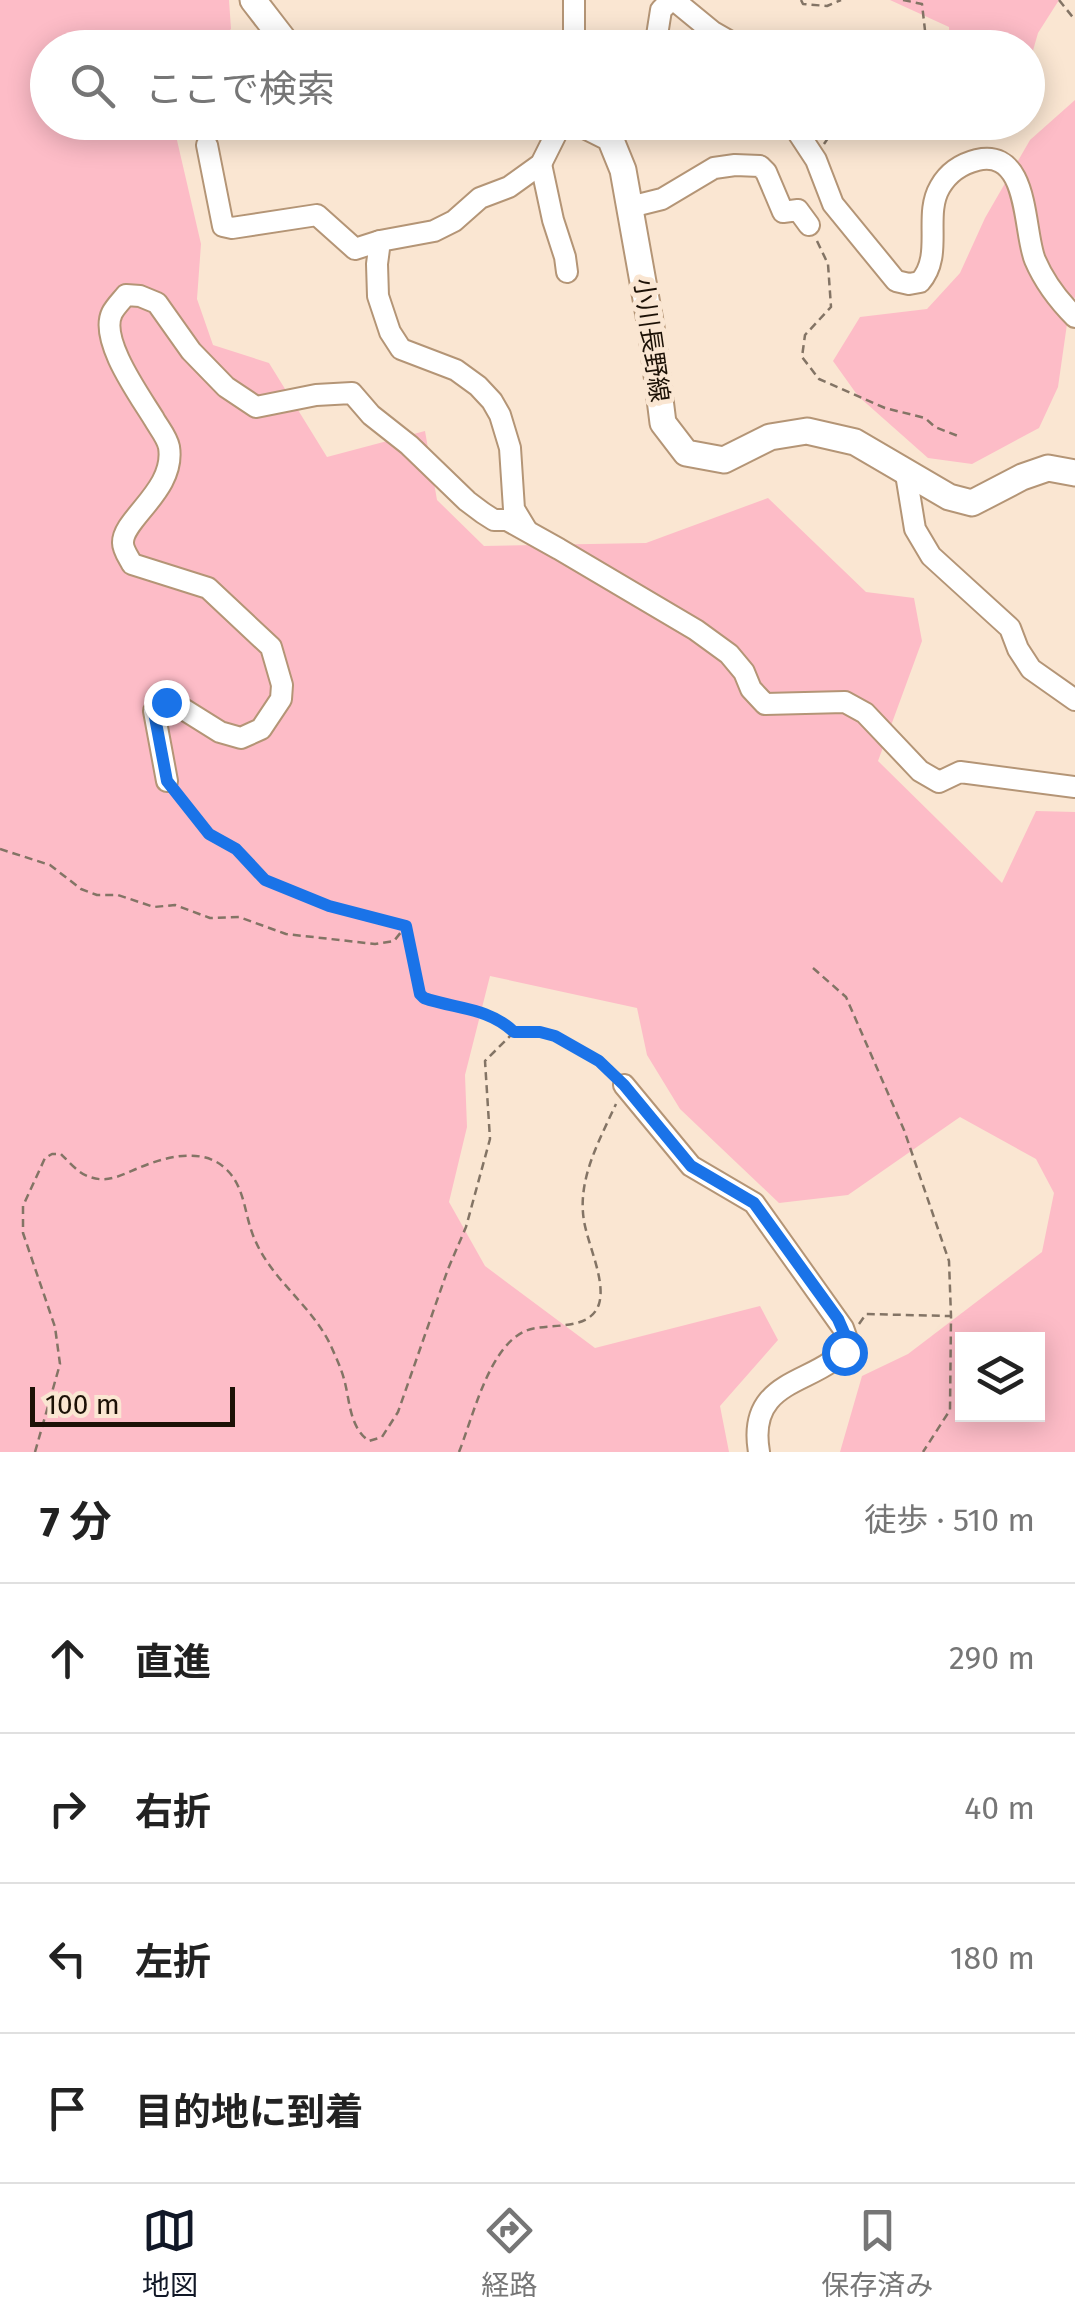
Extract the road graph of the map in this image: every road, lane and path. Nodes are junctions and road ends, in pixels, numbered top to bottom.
1 (254, 0) edge
2 (574, 0) edge
3 (673, 0) edge
4 (800, 0) edge
5 (841, 0) edge
6 (902, 0) edge
7 (1059, 0) edge
8 (923, 2) edge
9 (1075, 20) edge
10 (276, 30) edge
11 (574, 30) edge
12 (658, 30) edge
13 (710, 30) edge
14 (925, 30) edge
15 (553, 140) edge
16 (618, 140) edge
17 (803, 140) edge
18 (207, 145) dead end
19 (542, 164) junction
20 (630, 207) junction
21 (809, 225) joint
22 (380, 241) junction
23 (567, 272) dead end
24 (1073, 313) edge
25 (958, 436) dead end
26 (1075, 473) edge
27 (906, 474) junction
28 (527, 530) junction
29 (1075, 700) edge
30 (167, 781) joint
31 (1075, 787) edge
32 (0, 849) edge
33 (406, 926) junction
34 (813, 968) dead end
35 (514, 1032) junction
36 (624, 1085) junction
37 (951, 1316) junction
38 (848, 1342) junction
39 (35, 1452) edge
40 (459, 1452) edge
41 (760, 1452) edge
42 (923, 1452) edge

1 - 10 main road
2 - 11 street
3 - 12 street
3 - 13 street
4 - 5 path
6 - 8 path
7 - 9 path
8 - 14 path
15 - 19 street
16 - 20 main road, 小川長野線
17 - 24 street
18 - 22 street
19 - 22 street
19 - 23 street
20 - 21 street
20 - 27 main road, 小川長野線
21 - 25 path
22 - 28 street
26 - 27 main road, 小川長野線
27 - 29 street
28 - 30 street
28 - 31 street
30 - 33 path
32 - 33 path
33 - 35 path
34 - 37 path
35 - 36 path
35 - 39 path
36 - 38 street
36 - 40 path
37 - 38 path
37 - 42 path
38 - 41 street

